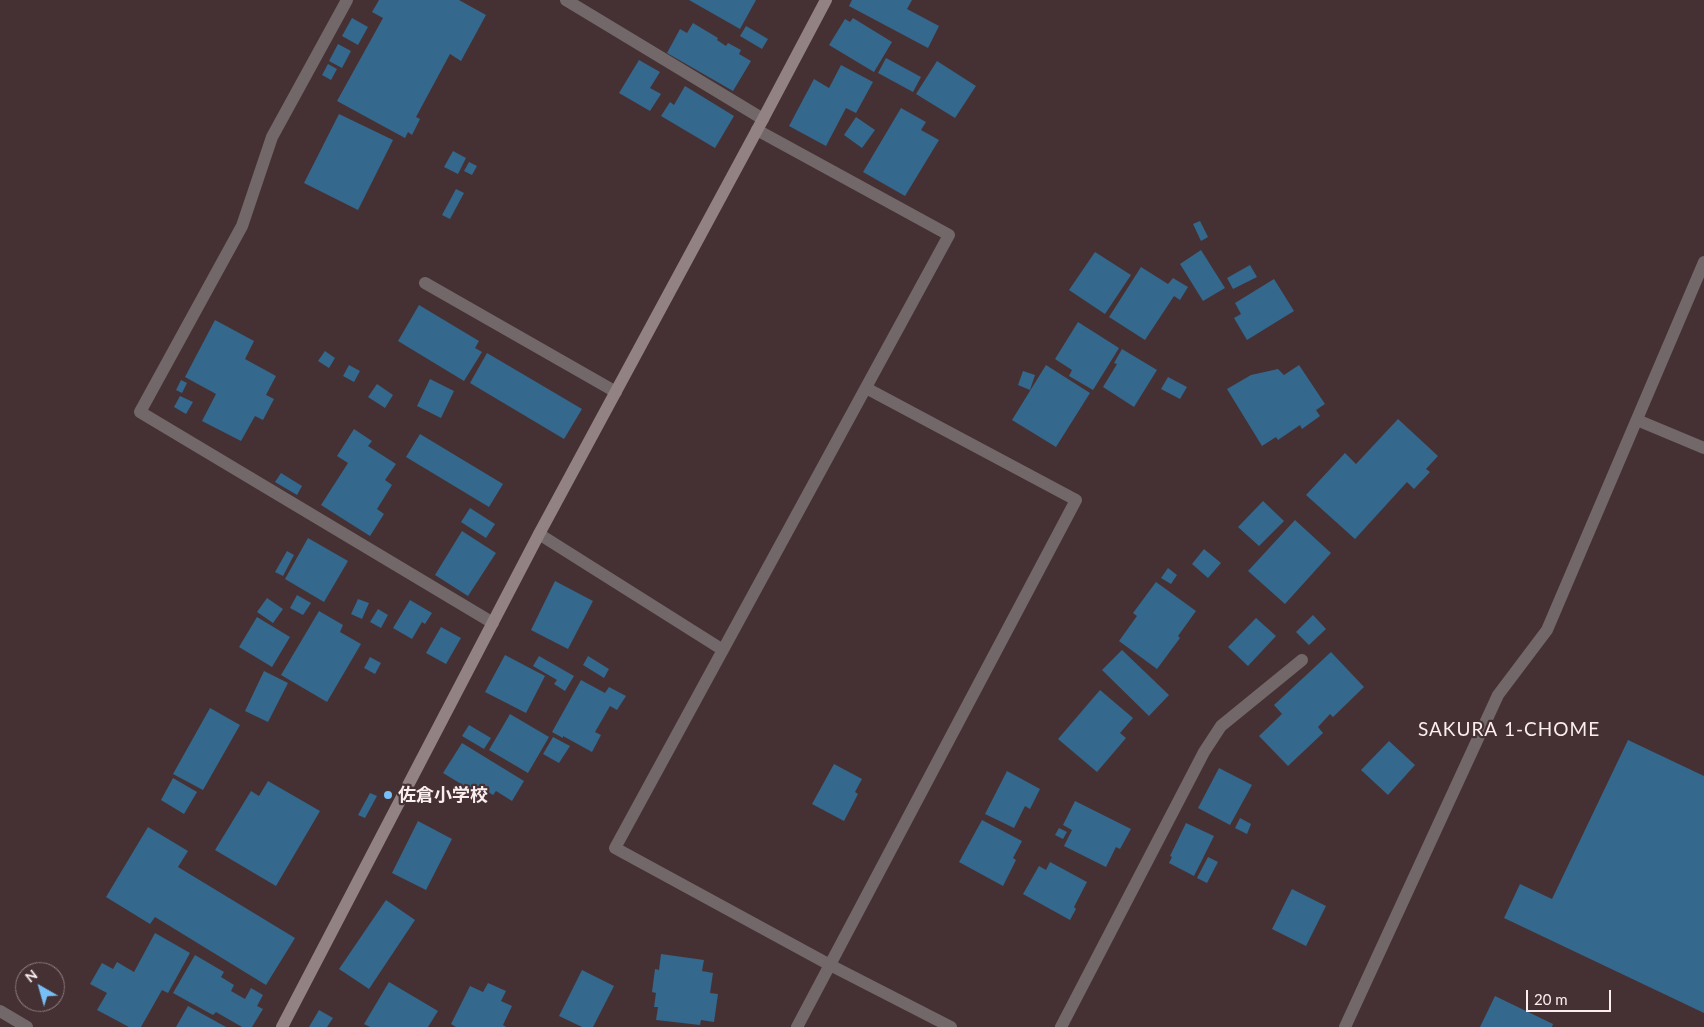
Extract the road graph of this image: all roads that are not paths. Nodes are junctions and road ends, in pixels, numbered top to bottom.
1 (347, 0) edge
2 (566, 0) edge
3 (826, 0) edge
4 (760, 124) junction
5 (1704, 262) edge
6 (425, 283) dead end
7 (866, 388) junction
8 (616, 392) junction
9 (1636, 420) junction
10 (1704, 448) edge
11 (539, 534) junction
12 (493, 623) junction
13 (723, 650) junction
14 (1302, 660) dead end
15 (830, 965) junction
16 (0, 1011) edge
17 (27, 1027) edge
18 (282, 1027) edge
19 (797, 1027) edge
20 (951, 1027) edge
21 (1061, 1027) edge
22 (1345, 1027) edge

1 - 12 street
2 - 4 street
3 - 4 street
4 - 7 street
4 - 8 street
5 - 9 street
6 - 8 street
7 - 13 street
7 - 15 street
8 - 11 street
9 - 10 street
9 - 22 street
11 - 12 street
11 - 13 street
12 - 18 street
13 - 15 street
14 - 21 street
15 - 19 street
15 - 20 street
16 - 17 street

